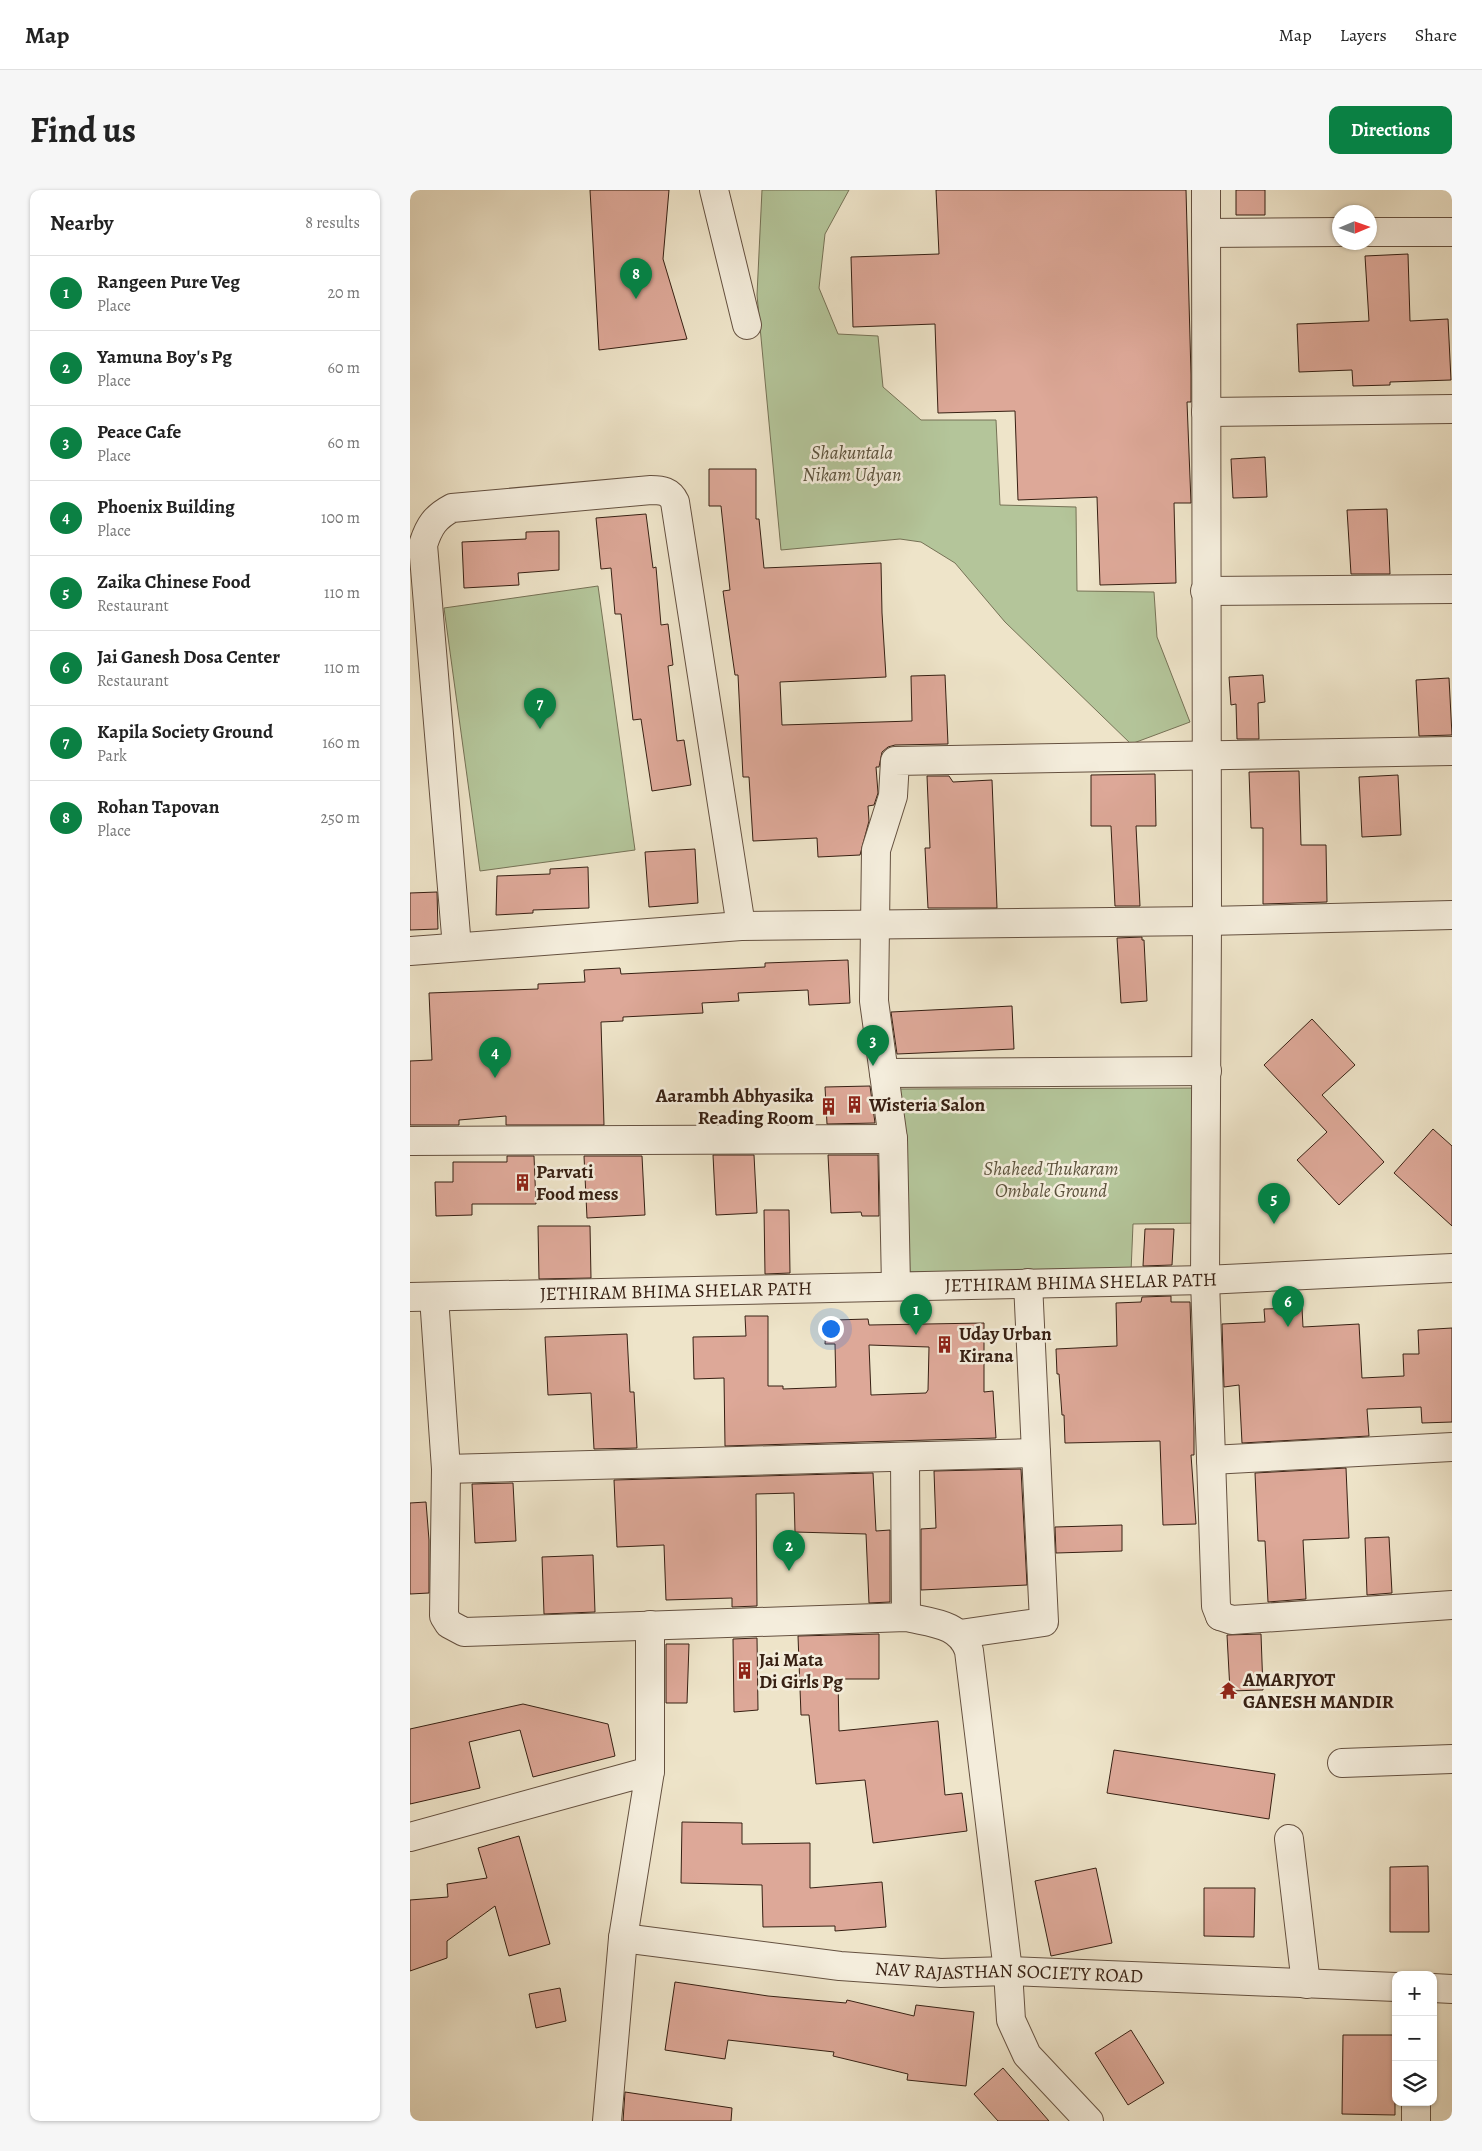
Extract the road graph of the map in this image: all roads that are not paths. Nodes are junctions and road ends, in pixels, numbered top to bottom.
1 (714, 190) edge
2 (1206, 190) edge
3 (1332, 232) edge
4 (1377, 232) edge
5 (1452, 232) edge
6 (1206, 233) junction
7 (747, 325) dead end
8 (1452, 410) edge
9 (1206, 412) junction
10 (1452, 588) edge
11 (1206, 591) junction
12 (1452, 751) edge
13 (1206, 756) junction
14 (1452, 915) edge
15 (1207, 921) junction
16 (875, 924) junction
17 (741, 926) junction
18 (457, 947) junction
19 (410, 951) edge
20 (1207, 1071) junction
21 (884, 1073) junction
22 (893, 1139) junction
23 (410, 1140) edge
24 (1452, 1268) edge
25 (1205, 1280) junction
26 (1028, 1283) junction
27 (896, 1286) junction
28 (422, 1297) edge
29 (1452, 1447) edge
30 (1036, 1453) junction
31 (905, 1457) junction
32 (1211, 1460) junction
33 (446, 1468) junction
34 (1452, 1604) edge
35 (906, 1617) junction
36 (650, 1625) junction
37 (960, 1634) junction
38 (1452, 1759) edge
39 (1342, 1763) dead end
40 (650, 1771) junction
41 (410, 1837) edge
42 (1289, 1839) dead end
43 (623, 1938) junction
44 (1008, 1970) junction
45 (1306, 1984) junction
46 (1392, 1987) edge
47 (1437, 1988) edge
48 (1452, 1989) edge
49 (1416, 2106) edge
50 (607, 2121) edge
51 (1089, 2121) edge
52 (1416, 2121) edge

1 - 7 street
2 - 6 street
3 - 6 street
4 - 5 street
6 - 9 street
8 - 9 street
9 - 11 street
10 - 11 street
11 - 13 street
12 - 13 street
13 - 15 street
13 - 16 street
14 - 15 street
15 - 16 street
15 - 20 street
16 - 17 street
16 - 21 street
17 - 18 street
17 - 18 street
18 - 19 street
20 - 21 street
20 - 25 street
21 - 22 street
22 - 23 street
22 - 27 street
24 - 25 street, JETHIRAM BHIMA SHELAR PATH
25 - 26 street, JETHIRAM BHIMA SHELAR PATH
25 - 32 street
26 - 27 street, JETHIRAM BHIMA SHELAR PATH
26 - 30 street
27 - 28 street, JETHIRAM BHIMA SHELAR PATH
28 - 33 street
29 - 32 street
30 - 31 street
30 - 37 street
31 - 33 street
31 - 35 street
32 - 34 street
33 - 36 street
35 - 36 street
35 - 37 street
36 - 40 street
37 - 44 street
38 - 39 street
40 - 41 street
40 - 43 street
42 - 45 street
43 - 44 street, NAV RAJASTHAN SOCIETY ROAD
43 - 50 street
44 - 45 street, NAV RAJASTHAN SOCIETY ROAD
44 - 51 street
45 - 46 street, NAV RAJASTHAN SOCIETY ROAD
47 - 48 street
49 - 52 street

